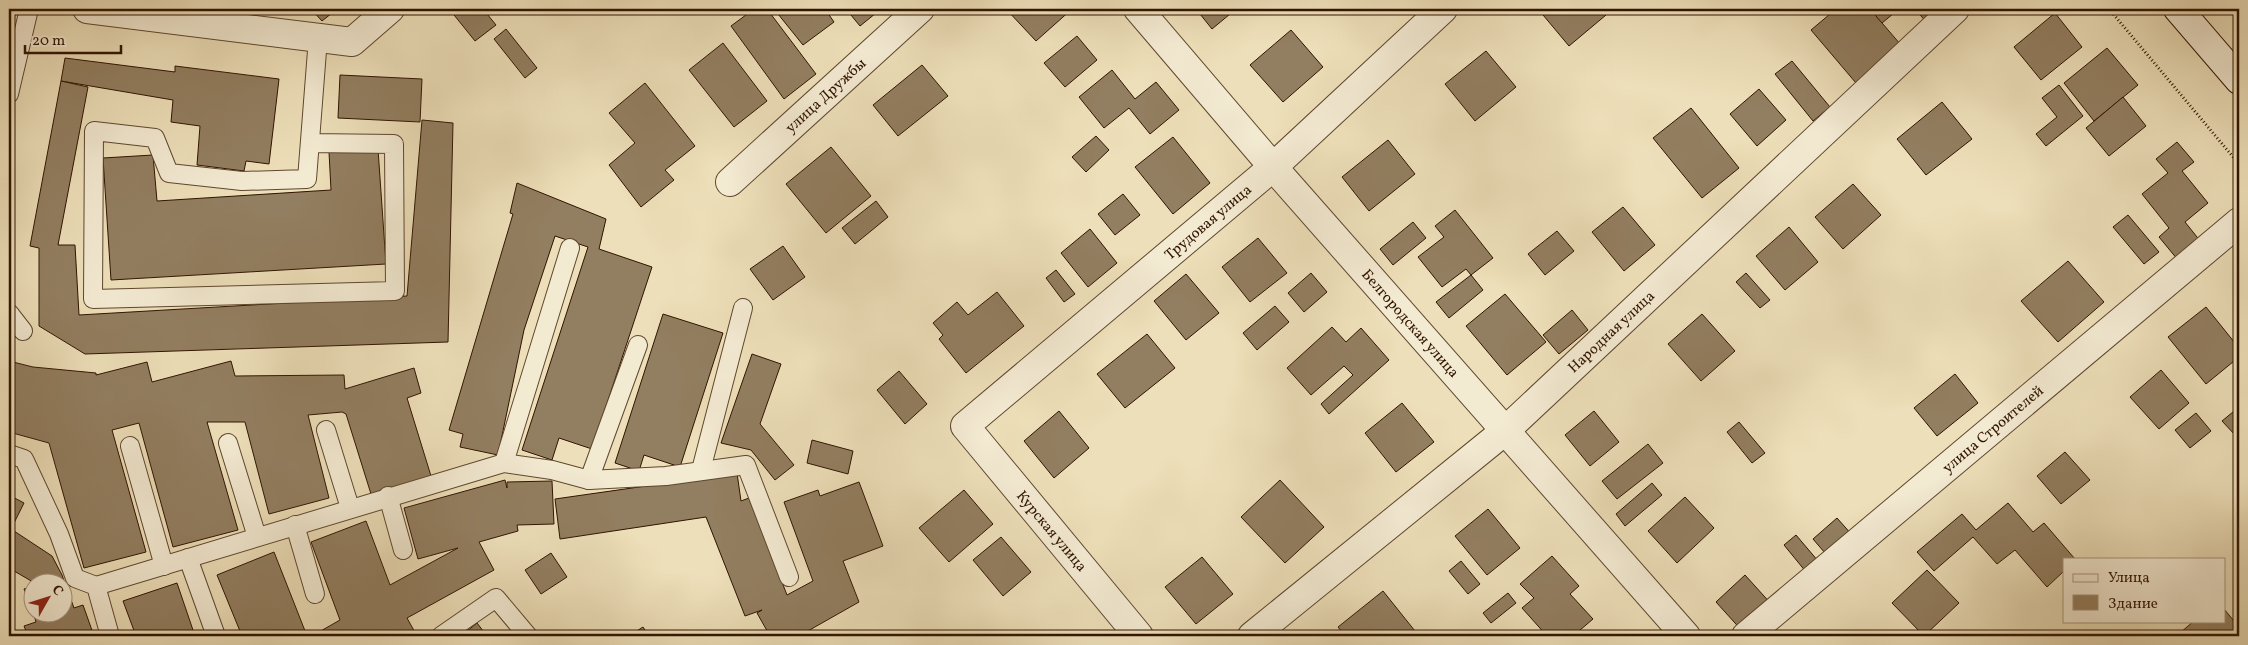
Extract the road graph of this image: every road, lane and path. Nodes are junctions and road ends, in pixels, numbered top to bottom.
1 (29, 9) edge
2 (87, 9) edge
3 (390, 9) edge
4 (920, 9) edge
5 (1138, 9) edge
6 (1443, 9) edge
7 (1955, 9) edge
8 (2109, 9) edge
9 (2178, 9) edge
10 (318, 38) junction
11 (2239, 80) edge
12 (9, 94) edge
13 (311, 142) junction
14 (2239, 164) edge
15 (1273, 167) junction
16 (730, 182) dead end
17 (2239, 222) edge
18 (570, 248) dead end
19 (743, 308) dead end
20 (9, 313) edge
21 (23, 331) dead end
22 (638, 345) dead end
23 (965, 426) joint
24 (326, 430) dead end
25 (1506, 430) junction
26 (228, 443) dead end
27 (130, 446) dead end
28 (9, 454) edge
29 (504, 463) junction
30 (701, 470) junction
31 (589, 480) junction
32 (388, 496) junction
33 (350, 508) junction
34 (295, 525) junction
35 (257, 537) junction
36 (404, 550) dead end
37 (188, 558) junction
38 (164, 566) junction
39 (789, 577) dead end
40 (96, 586) junction
41 (314, 594) dead end
42 (110, 636) edge
43 (216, 636) edge
44 (440, 636) edge
45 (528, 636) edge
46 (1139, 636) edge
47 (1252, 636) edge
48 (1686, 636) edge
49 (1746, 636) edge

1 - 12 lane
2 - 10 street
3 - 10 street
4 - 16 street, улица Дружбы
5 - 15 street, Белгородская улица
6 - 15 street, Трудовая улица
7 - 25 street, Народная улица
8 - 14 path
9 - 11 street
10 - 13 lane
13 - 13 lane
15 - 23 street, Трудовая улица
15 - 25 street, Белгородская улица
17 - 49 street, улица Строителей
18 - 29 lane
19 - 30 lane
20 - 21 lane
22 - 31 lane
23 - 46 street, Курская улица
24 - 33 lane
25 - 47 street, Народная улица
25 - 48 street, Белгородская улица
26 - 35 lane
27 - 38 lane
28 - 40 lane
29 - 31 lane
29 - 32 lane
30 - 31 lane
30 - 39 lane
32 - 33 lane
32 - 36 lane
33 - 34 lane
34 - 35 lane
34 - 41 lane
35 - 37 lane
37 - 38 lane
37 - 43 lane
38 - 40 lane
40 - 42 lane
44 - 45 lane

